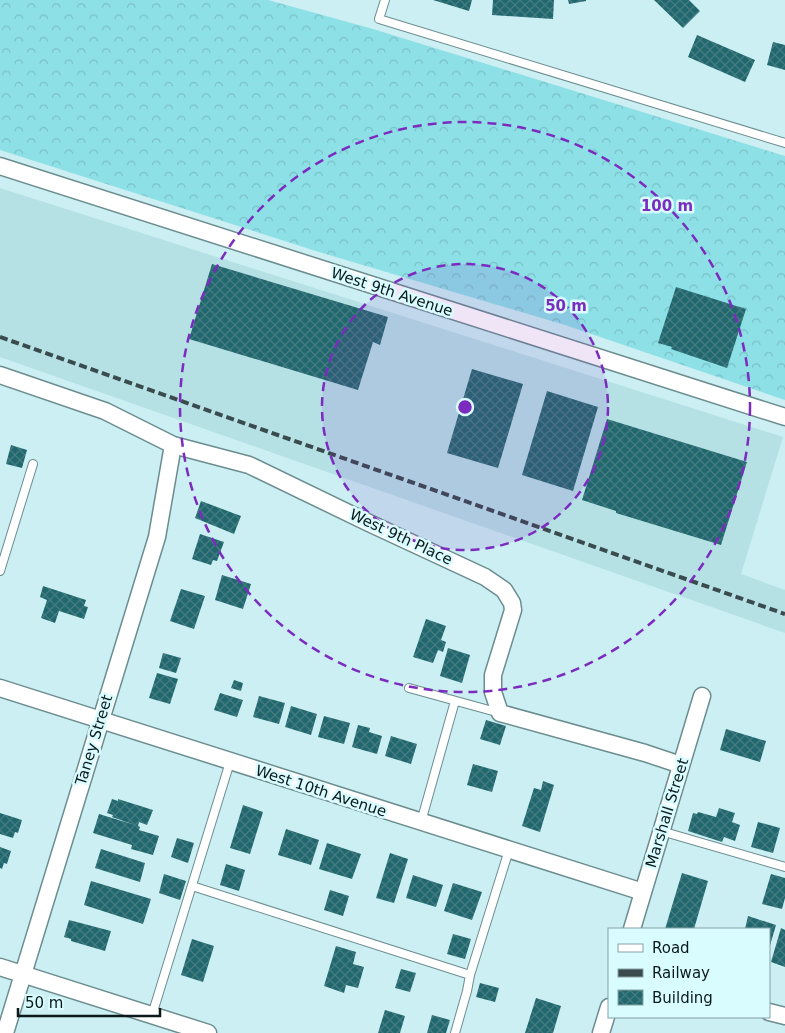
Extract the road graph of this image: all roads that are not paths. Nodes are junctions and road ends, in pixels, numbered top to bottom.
1 (385, 0) edge
2 (785, 143) edge
3 (0, 166) edge
4 (0, 375) edge
5 (785, 417) edge
6 (173, 445) junction
7 (32, 464) dead end
8 (0, 571) edge
9 (0, 688) edge
10 (409, 688) dead end
11 (702, 696) dead end
12 (455, 701) junction
13 (500, 713) junction
14 (100, 719) junction
15 (230, 762) junction
16 (681, 765) junction
17 (421, 822) junction
18 (661, 831) junction
19 (509, 850) junction
20 (784, 865) edge
21 (192, 886) junction
22 (643, 892) junction
23 (632, 928) edge
24 (0, 967) edge
25 (22, 974) junction
26 (470, 975) junction
27 (608, 1010) edge
28 (770, 1012) edge
29 (152, 1015) junction
30 (785, 1016) edge
31 (5, 1033) edge
32 (208, 1033) edge
33 (455, 1033) edge
34 (601, 1033) edge

1 - 2 lane
3 - 5 street, West 9th Avenue
4 - 6 street, West 9th Place
6 - 13 street, West 9th Place
6 - 14 street, Taney Street
7 - 8 lane
9 - 14 street, West 10th Avenue
10 - 12 lane
11 - 16 street, Marshall Street
12 - 13 lane
12 - 17 lane
13 - 16 street
14 - 15 street, West 10th Avenue
14 - 25 street, Taney Street
15 - 17 street, West 10th Avenue
15 - 21 lane
16 - 18 street, Marshall Street
17 - 19 street, West 10th Avenue
18 - 20 lane
18 - 22 street, Marshall Street
19 - 22 street, West 10th Avenue
19 - 26 lane
21 - 26 lane
21 - 29 lane
22 - 23 street, Marshall Street
24 - 25 street
25 - 29 street
25 - 31 street, Taney Street
26 - 33 lane
27 - 34 street
28 - 30 street
29 - 32 street

